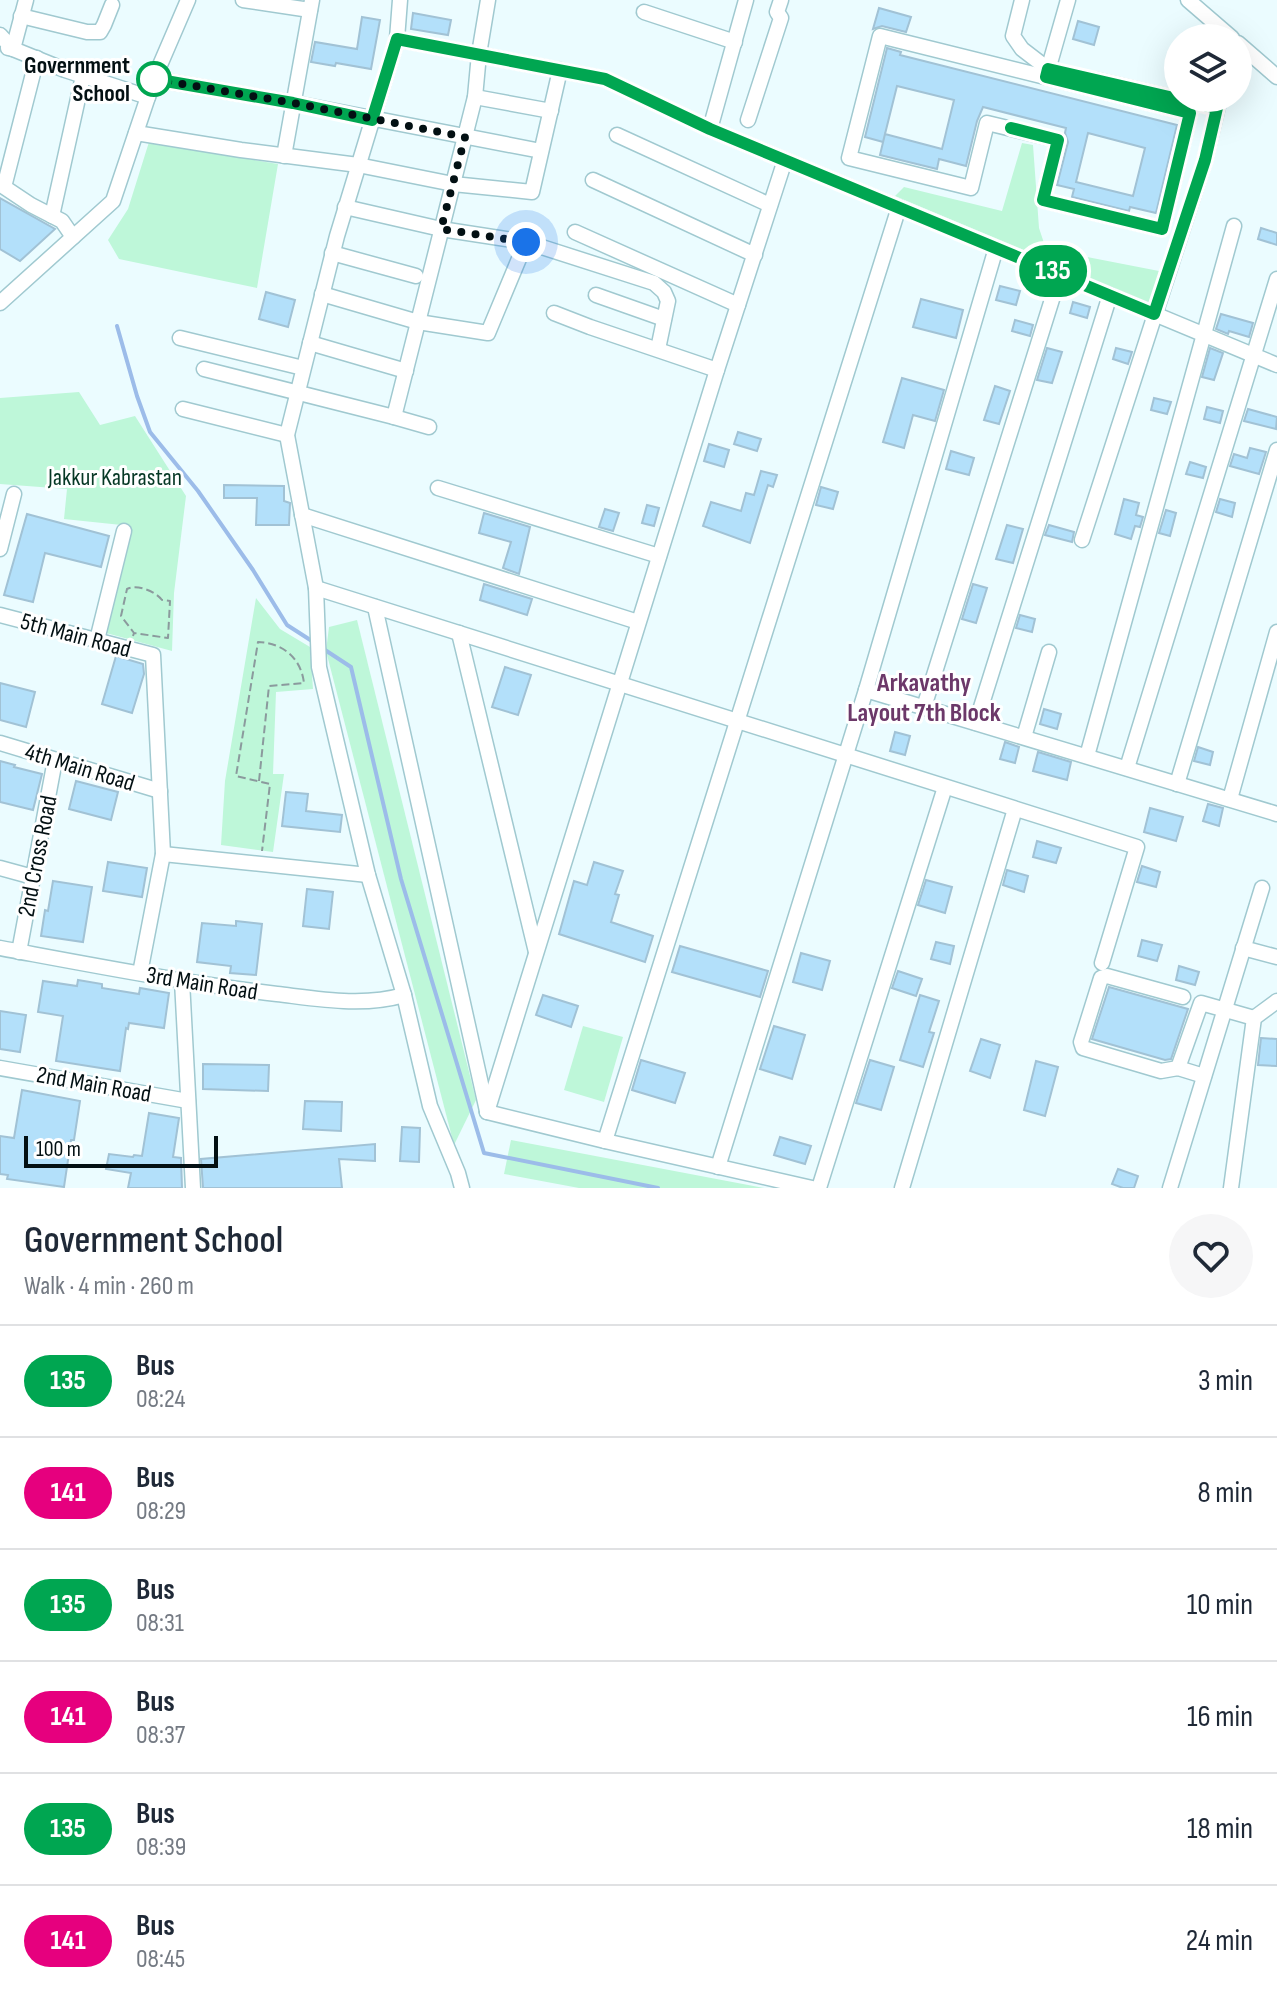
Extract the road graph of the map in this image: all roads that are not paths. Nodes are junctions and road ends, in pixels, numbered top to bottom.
1 (26, 0) edge
2 (188, 0) edge
3 (243, 0) edge
4 (400, 0) edge
5 (488, 0) edge
6 (746, 0) edge
7 (781, 0) edge
8 (1022, 0) edge
9 (1068, 0) edge
10 (1188, 0) edge
11 (112, 5) dead end
12 (311, 5) edge
13 (644, 12) dead end
14 (21, 16) junction
15 (1216, 24) edge
16 (0, 35) edge
17 (397, 39) junction
18 (735, 42) junction
19 (951, 46) dead end
20 (6, 48) edge
21 (479, 54) junction
22 (1252, 55) edge
23 (37, 58) junction
24 (560, 70) junction
25 (1047, 73) junction
26 (83, 76) junction
27 (1277, 77) edge
28 (154, 79) junction
29 (1164, 94) edge
30 (148, 97) junction
31 (475, 97) junction
32 (293, 103) junction
33 (551, 111) junction
34 (1216, 112) edge
35 (372, 120) junction
36 (748, 120) dead end
37 (710, 129) junction
38 (136, 133) junction
39 (617, 135) dead end
40 (465, 137) junction
41 (541, 151) junction
42 (284, 156) junction
43 (785, 160) junction
44 (358, 165) junction
45 (593, 180) dead end
46 (453, 184) junction
47 (770, 205) junction
48 (345, 207) junction
49 (899, 207) junction
50 (52, 216) junction
51 (1234, 226) dead end
52 (441, 229) junction
53 (575, 232) dead end
54 (73, 237) junction
55 (526, 242) junction
56 (996, 248) junction
57 (332, 253) junction
58 (755, 255) junction
59 (1060, 274) junction
60 (416, 276) dead end
61 (1277, 279) edge
62 (322, 294) junction
63 (596, 295) dead end
64 (1110, 295) junction
65 (0, 303) edge
66 (738, 305) junction
67 (554, 313) dead end
68 (1154, 314) junction
69 (664, 319) junction
70 (418, 322) junction
71 (1202, 334) junction
72 (180, 338) dead end
73 (310, 343) junction
74 (658, 349) junction
75 (1254, 355) junction
76 (1277, 365) edge
77 (303, 368) junction
78 (204, 369) dead end
79 (717, 370) junction
80 (406, 371) junction
81 (297, 394) junction
82 (183, 409) dead end
83 (394, 417) junction
84 (429, 427) dead end
85 (287, 435) junction
86 (1277, 450) edge
87 (438, 488) dead end
88 (14, 494) dead end
89 (1270, 497) edge
90 (302, 515) junction
91 (124, 531) dead end
92 (1082, 540) dead end
93 (0, 549) edge
94 (659, 556) junction
95 (316, 588) junction
96 (375, 607) junction
97 (0, 615) edge
98 (638, 622) junction
99 (1277, 632) edge
100 (459, 633) junction
101 (97, 640) junction
102 (1049, 652) dead end
103 (619, 684) junction
104 (866, 690) junction
105 (924, 707) junction
106 (737, 721) junction
107 (976, 723) junction
108 (1024, 737) junction
109 (0, 743) edge
110 (846, 756) junction
111 (1087, 756) junction
112 (55, 760) junction
113 (1127, 768) junction
114 (1177, 784) junction
115 (945, 787) junction
116 (160, 791) junction
117 (1230, 799) junction
118 (1015, 809) junction
119 (1277, 814) edge
120 (163, 854) junction
121 (0, 868) edge
122 (368, 875) junction
123 (33, 877) junction
124 (1262, 888) dead end
125 (0, 948) edge
126 (1243, 948) junction
127 (19, 952) junction
128 (536, 953) junction
129 (1277, 957) edge
130 (1102, 963) dead end
131 (140, 973) junction
132 (182, 981) junction
133 (404, 995) junction
134 (1183, 997) dead end
135 (1277, 1001) edge
136 (1224, 1009) junction
137 (1254, 1018) junction
138 (0, 1068) edge
139 (1178, 1068) junction
140 (1204, 1076) junction
141 (188, 1101) junction
142 (487, 1112) junction
143 (605, 1141) junction
144 (718, 1167) junction
145 (193, 1188) edge
146 (462, 1188) edge
147 (812, 1188) edge
148 (819, 1188) edge
149 (902, 1188) edge
150 (1170, 1188) edge
151 (1231, 1188) edge

1 - 14 street
2 - 28 street
3 - 12 street
4 - 17 street
5 - 21 street
6 - 18 street
7 - 36 street
8 - 25 street
9 - 25 street
10 - 15 street
11 - 14 street
12 - 32 street
13 - 18 street
14 - 20 street
16 - 20 street
17 - 21 street
17 - 35 street
18 - 37 street
19 - 25 street
20 - 23 street
21 - 24 street
21 - 31 street
22 - 27 street
23 - 26 street
23 - 50 street
24 - 33 street
24 - 37 street
25 - 25 street
25 - 29 street
26 - 30 street
26 - 50 street
28 - 30 street
28 - 32 street
30 - 38 street
31 - 33 street
31 - 40 street
32 - 35 street
32 - 42 street
33 - 41 street
34 - 68 street
35 - 40 street
35 - 44 street
37 - 43 street
38 - 42 street
38 - 54 street
39 - 47 street
40 - 41 street
40 - 46 street
41 - 46 street
42 - 44 street
43 - 47 street
43 - 49 street
44 - 46 street
44 - 48 street
45 - 58 street
46 - 52 street
47 - 58 street
48 - 52 street
48 - 57 street
49 - 56 street
49 - 106 street
50 - 54 street
51 - 71 street
52 - 55 street
52 - 70 street
53 - 66 street
54 - 65 street
55 - 69 street
55 - 70 street
56 - 59 street
56 - 104 street
57 - 60 street
57 - 62 street
58 - 66 street
59 - 64 street
59 - 105 street
61 - 75 street
62 - 70 street
62 - 73 street
63 - 69 street
64 - 68 street
64 - 107 street
66 - 79 street
67 - 74 street
68 - 71 street
68 - 92 street
69 - 74 street
70 - 80 street
71 - 75 street
71 - 111 street
72 - 77 street
73 - 77 street
73 - 80 street
74 - 79 street
75 - 76 street
75 - 113 street
77 - 81 street
78 - 81 street
79 - 94 street
80 - 83 street
81 - 83 street
81 - 85 street
82 - 85 street
83 - 84 street
85 - 90 street
86 - 89 street
87 - 94 street
88 - 93 street
89 - 114 street
90 - 95 street
90 - 98 street
91 - 101 street
94 - 98 street
95 - 96 street
95 - 122 street
96 - 100 street
96 - 142 street
97 - 101 street, 5th Main Road
98 - 103 street
99 - 117 street
100 - 103 street
100 - 128 street
101 - 116 street, 5th Main Road
102 - 108 street
103 - 106 street
103 - 128 street
104 - 105 street
104 - 110 street
105 - 107 street
106 - 110 street
106 - 143 street
107 - 108 street
108 - 111 street
109 - 112 street, 4th Main Road
110 - 115 street
110 - 144 street
111 - 113 street
112 - 116 street, 4th Main Road
112 - 123 street, 2nd Cross Road
113 - 114 street
114 - 117 street
115 - 118 street
115 - 148 street
116 - 120 street
117 - 119 street
118 - 130 street
118 - 149 street
120 - 122 street
120 - 131 street
121 - 123 street
122 - 133 street
123 - 127 street, 2nd Cross Road
124 - 126 street
125 - 127 street, 3rd Main Road
126 - 129 street
126 - 136 street
127 - 131 street, 3rd Main Road
128 - 142 street
131 - 132 street, 3rd Main Road
132 - 133 street, 3rd Main Road
132 - 141 street
133 - 146 street
134 - 139 street
135 - 137 street
136 - 137 street
136 - 139 street
136 - 140 street
137 - 151 street
138 - 141 street, 2nd Main Road
139 - 140 street
140 - 150 street
141 - 145 street
142 - 143 street
143 - 144 street
144 - 147 street

